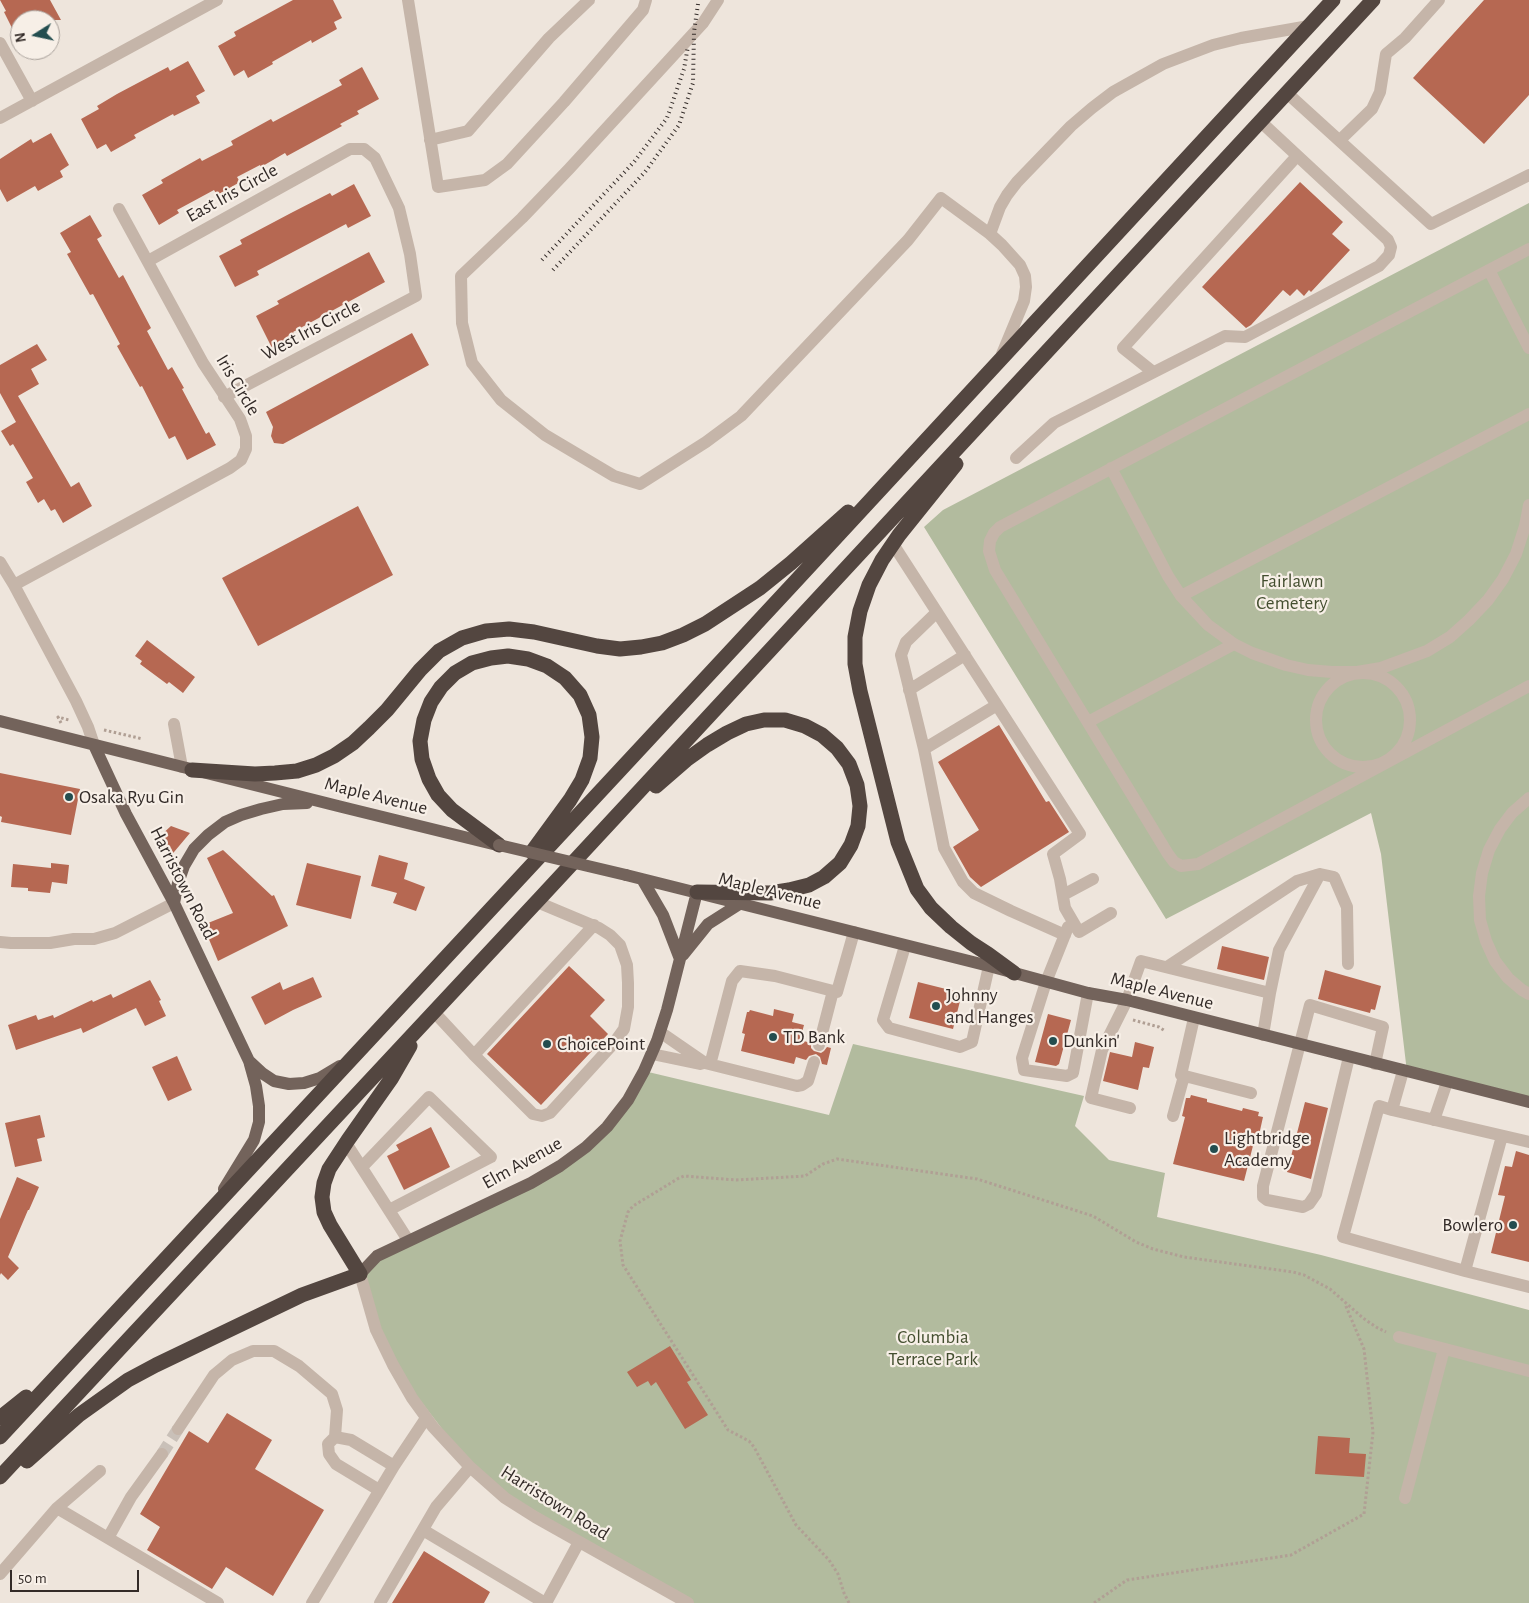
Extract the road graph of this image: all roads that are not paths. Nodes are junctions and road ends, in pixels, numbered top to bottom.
1 (217, 0) edge
2 (408, 0) edge
3 (589, 0) edge
4 (646, 0) edge
5 (718, 0) edge
6 (1333, 0) edge
7 (1373, 0) edge
8 (1439, 0) edge
9 (1309, 26) junction
10 (0, 43) edge
11 (1287, 93) junction
12 (32, 101) junction
13 (0, 118) edge
14 (1260, 121) junction
15 (430, 140) junction
16 (1340, 140) junction
17 (1297, 156) junction
18 (1529, 175) edge
19 (119, 209) dead end
20 (990, 234) junction
21 (1529, 249) edge
22 (148, 261) junction
23 (1489, 270) junction
24 (416, 296) joint
25 (1055, 342) junction
26 (1529, 348) edge
27 (999, 361) junction
28 (1153, 372) junction
29 (224, 397) junction
30 (1529, 417) edge
31 (934, 430) junction
32 (1016, 458) dead end
33 (1111, 468) junction
34 (1529, 506) edge
35 (893, 544) junction
36 (0, 562) edge
37 (14, 585) junction
38 (1181, 596) junction
39 (938, 612) junction
40 (1234, 644) junction
41 (965, 655) junction
42 (1357, 672) junction
43 (1529, 686) edge
44 (909, 690) junction
45 (997, 704) junction
46 (0, 721) edge
47 (1088, 722) junction
48 (174, 724) dead end
49 (94, 745) junction
50 (924, 749) junction
51 (1388, 762) junction
52 (187, 768) junction
53 (1529, 798) edge
54 (320, 802) junction
55 (499, 845) junction
56 (1320, 874) junction
57 (642, 879) junction
58 (1093, 879) dead end
59 (697, 892) junction
60 (1063, 895) junction
61 (540, 898) junction
62 (174, 903) junction
63 (741, 903) junction
64 (1111, 913) dead end
65 (485, 914) junction
66 (1071, 918) junction
67 (594, 925) junction
68 (854, 932) junction
69 (1065, 935) junction
70 (0, 942) edge
71 (905, 946) junction
72 (680, 959) junction
73 (1348, 964) dead end
74 (989, 966) junction
75 (1167, 967) junction
76 (1014, 973) junction
77 (1046, 982) junction
78 (833, 990) junction
79 (1088, 993) junction
80 (1270, 993) junction
81 (1529, 994) edge
82 (1127, 1000) junction
83 (434, 1012) junction
84 (1194, 1018) junction
85 (421, 1026) junction
86 (660, 1032) junction
87 (1263, 1036) junction
88 (819, 1045) dead end
89 (1300, 1045) junction
90 (652, 1054) junction
91 (474, 1055) junction
92 (352, 1057) junction
93 (1349, 1057) junction
94 (249, 1061) junction
95 (814, 1062) dead end
96 (706, 1063) junction
97 (1375, 1064) junction
98 (1403, 1071) junction
99 (1184, 1076) junction
100 (1447, 1082) junction
101 (1251, 1093) dead end
102 (1529, 1102) edge
103 (1130, 1108) dead end
104 (1392, 1110) junction
105 (1173, 1116) dead end
106 (1434, 1120) junction
107 (1502, 1136) junction
108 (1529, 1142) edge
109 (346, 1143) junction
110 (362, 1167) junction
111 (214, 1206) junction
112 (389, 1210) junction
113 (408, 1240) junction
114 (1465, 1270) junction
115 (360, 1274) junction
116 (1529, 1287) edge
117 (1400, 1337) road end
118 (1444, 1349) junction
119 (77, 1354) junction
120 (1529, 1372) edge
121 (0, 1418) edge
122 (426, 1418) junction
123 (178, 1429) tunnel mouth
124 (0, 1436) edge
125 (334, 1437) junction
126 (162, 1454) tunnel mouth
127 (394, 1466) junction
128 (470, 1467) junction
129 (100, 1471) dead end
130 (0, 1477) edge
131 (0, 1485) edge
132 (379, 1490) junction
133 (1405, 1498) dead end
134 (57, 1508) junction
135 (423, 1530) junction
136 (108, 1538) junction
137 (579, 1542) junction
138 (0, 1574) edge
139 (218, 1603) edge
140 (312, 1603) edge
141 (380, 1603) edge
142 (545, 1603) edge
143 (688, 1603) edge

1 - 12 street
2 - 15 street
3 - 15 street
4 - 15 street
5 - 20 street
6 - 9 highway
7 - 11 highway
8 - 16 street
9 - 20 street
9 - 27 highway
10 - 12 street
11 - 14 highway
11 - 16 street
12 - 13 street
14 - 17 street
14 - 25 highway
16 - 18 street
17 - 28 street
17 - 28 street
19 - 22 street, Iris Circle
20 - 27 street
21 - 23 street
22 - 24 street, East Iris Circle
22 - 29 street, Iris Circle
23 - 26 street
23 - 33 street
24 - 29 street, West Iris Circle
25 - 35 highway
25 - 61 highway
27 - 31 highway
28 - 32 street
29 - 37 street, Iris Circle
30 - 38 street
31 - 52 highway
31 - 65 highway
33 - 38 street
33 - 47 street
34 - 42 street
35 - 39 street
35 - 76 highway
36 - 37 street, Harristown Road
37 - 49 street, Harristown Road
38 - 40 street
39 - 41 street
39 - 44 street
40 - 42 street
40 - 47 street
41 - 44 street
41 - 45 street
42 - 51 street
42 - 51 street
43 - 51 street
44 - 50 street
45 - 50 street
45 - 60 street
46 - 49 main road, Maple Avenue
47 - 51 street
48 - 52 street
49 - 52 main road, Maple Avenue
49 - 62 main road, Harristown Road
50 - 69 street
52 - 54 main road, Maple Avenue
53 - 81 street
54 - 55 main road, Maple Avenue
54 - 62 main road
55 - 57 main road, Maple Avenue, bridge
55 - 65 highway
56 - 73 street
56 - 75 street
56 - 80 street
57 - 59 main road, Maple Avenue
57 - 72 main road
58 - 60 street
59 - 61 highway
59 - 63 main road, Maple Avenue
59 - 72 main road, Elm Avenue
60 - 66 street
61 - 67 street
61 - 83 highway
62 - 70 street
62 - 94 main road, Harristown Road
63 - 68 main road, Maple Avenue
63 - 72 main road
64 - 66 street
65 - 92 highway
66 - 69 street
67 - 91 street
67 - 91 street
68 - 71 main road, Maple Avenue
68 - 78 street
69 - 77 street
71 - 74 main road, Maple Avenue
71 - 74 street
72 - 86 main road, Elm Avenue
74 - 76 main road, Maple Avenue
75 - 80 street
75 - 82 street
76 - 77 main road, Maple Avenue
77 - 79 main road, Maple Avenue
77 - 79 street
78 - 88 street
78 - 96 street
79 - 82 main road, Maple Avenue
80 - 87 street
82 - 84 main road, Maple Avenue
82 - 103 street
83 - 85 highway
83 - 91 street
84 - 87 main road, Maple Avenue
84 - 99 street
85 - 109 highway
85 - 130 highway
86 - 90 main road, Elm Avenue
86 - 96 street
87 - 89 main road, Maple Avenue
89 - 93 main road, Maple Avenue
89 - 93 street
89 - 97 street
90 - 96 street
90 - 113 main road, Elm Avenue
92 - 94 main road
92 - 111 highway
93 - 97 main road, Maple Avenue
94 - 111 main road, Harristown Road
95 - 96 street
97 - 98 main road, Maple Avenue
98 - 100 main road, Maple Avenue
98 - 104 street
99 - 101 street
99 - 105 street
100 - 102 main road, Maple Avenue
100 - 106 street
104 - 106 street
104 - 114 street
106 - 107 street
107 - 108 street
107 - 114 street
109 - 110 street
109 - 115 highway
110 - 112 street
110 - 112 street
111 - 119 highway
112 - 113 street
113 - 115 main road, Elm Avenue
114 - 116 street
115 - 122 street, Harristown Road
115 - 131 highway
117 - 118 street
118 - 120 street
118 - 133 street
119 - 121 highway
119 - 124 highway
122 - 127 street
122 - 128 street, Harristown Road
123 - 125 street
125 - 127 street
125 - 132 street
126 - 136 street
127 - 132 street
128 - 135 street
128 - 137 street, Harristown Road
129 - 134 street
132 - 140 street
134 - 136 street
134 - 138 street
135 - 141 street
135 - 142 street
136 - 139 street
137 - 142 street
137 - 143 street, Harristown Road

